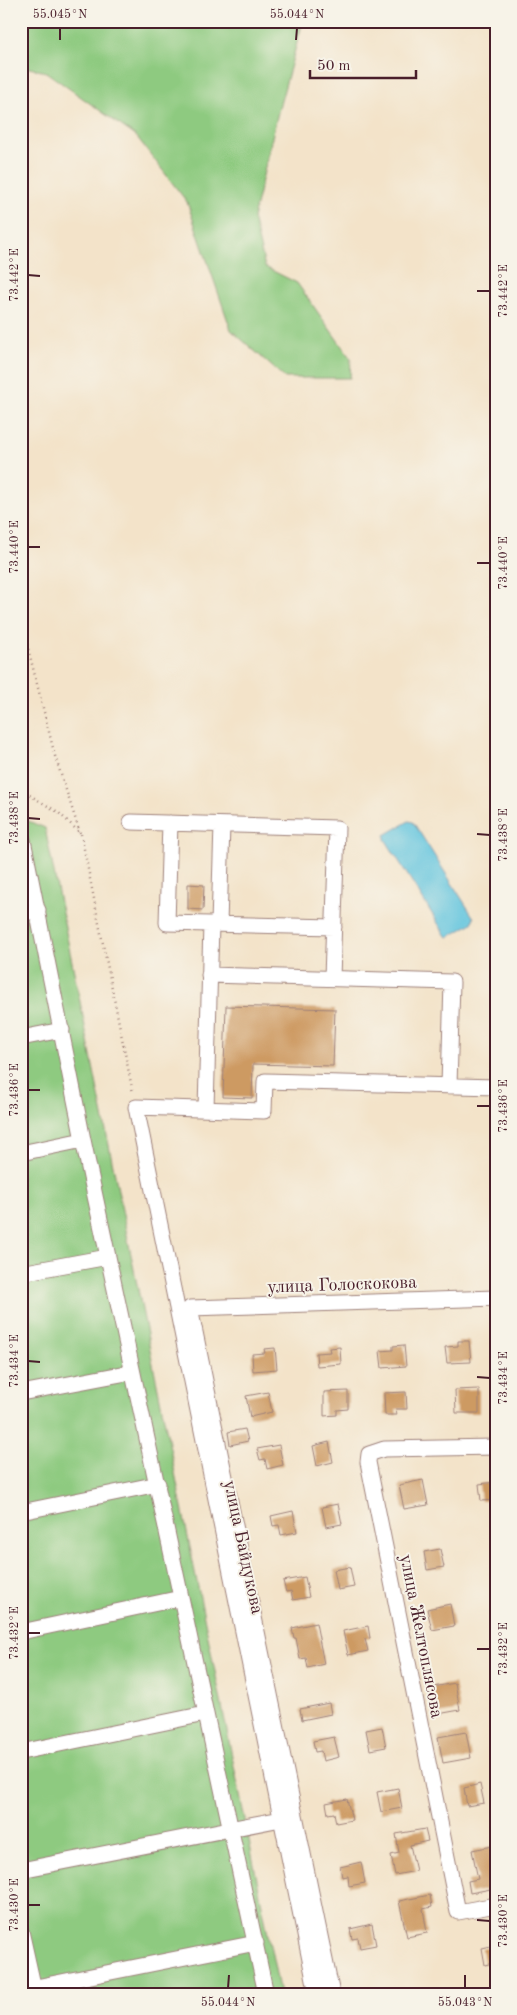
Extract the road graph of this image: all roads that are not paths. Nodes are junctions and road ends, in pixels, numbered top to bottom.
1 (131, 822) dead end
2 (170, 823) junction
3 (222, 825) junction
4 (21, 838) edge
5 (38, 910) junction
6 (21, 914) edge
7 (215, 924) junction
8 (334, 927) junction
9 (209, 975) junction
10 (332, 978) junction
11 (62, 1030) junction
12 (21, 1038) edge
13 (449, 1086) junction
14 (496, 1087) edge
15 (206, 1109) junction
16 (83, 1140) junction
17 (21, 1153) edge
18 (108, 1257) junction
19 (21, 1273) edge
20 (496, 1298) edge
21 (190, 1308) joint
22 (132, 1372) junction
23 (21, 1392) edge
24 (496, 1447) edge
25 (158, 1484) junction
26 (21, 1512) edge
27 (181, 1598) junction
28 (21, 1632) edge
29 (205, 1714) junction
30 (21, 1752) edge
31 (281, 1819) junction
32 (229, 1828) junction
33 (21, 1870) edge
34 (496, 1905) edge
35 (21, 1931) edge
36 (256, 1943) junction
37 (30, 1990) edge
38 (266, 1994) edge
39 (318, 1994) edge
40 (332, 1994) edge

1 - 2 street
2 - 3 street
2 - 7 street
3 - 7 street
3 - 8 street
4 - 5 street
5 - 6 street
5 - 11 street
7 - 8 street
7 - 9 street
8 - 10 street
9 - 10 street
9 - 15 street
10 - 13 street
11 - 12 street
11 - 16 street
13 - 14 street
13 - 15 street
15 - 31 street, улица Байдукова
16 - 17 street
16 - 18 street
18 - 19 street
18 - 22 street
20 - 21 street, улица Голоскокова
21 - 40 street, улица Байдукова
22 - 23 street
22 - 25 street
24 - 34 street, улица Желтоплясова
25 - 26 street
25 - 27 street
27 - 28 street
27 - 29 street
29 - 30 street
29 - 32 street
31 - 32 street
31 - 39 street, улица Байдукова
32 - 33 street
32 - 36 street
35 - 37 street
36 - 37 street
36 - 38 street

